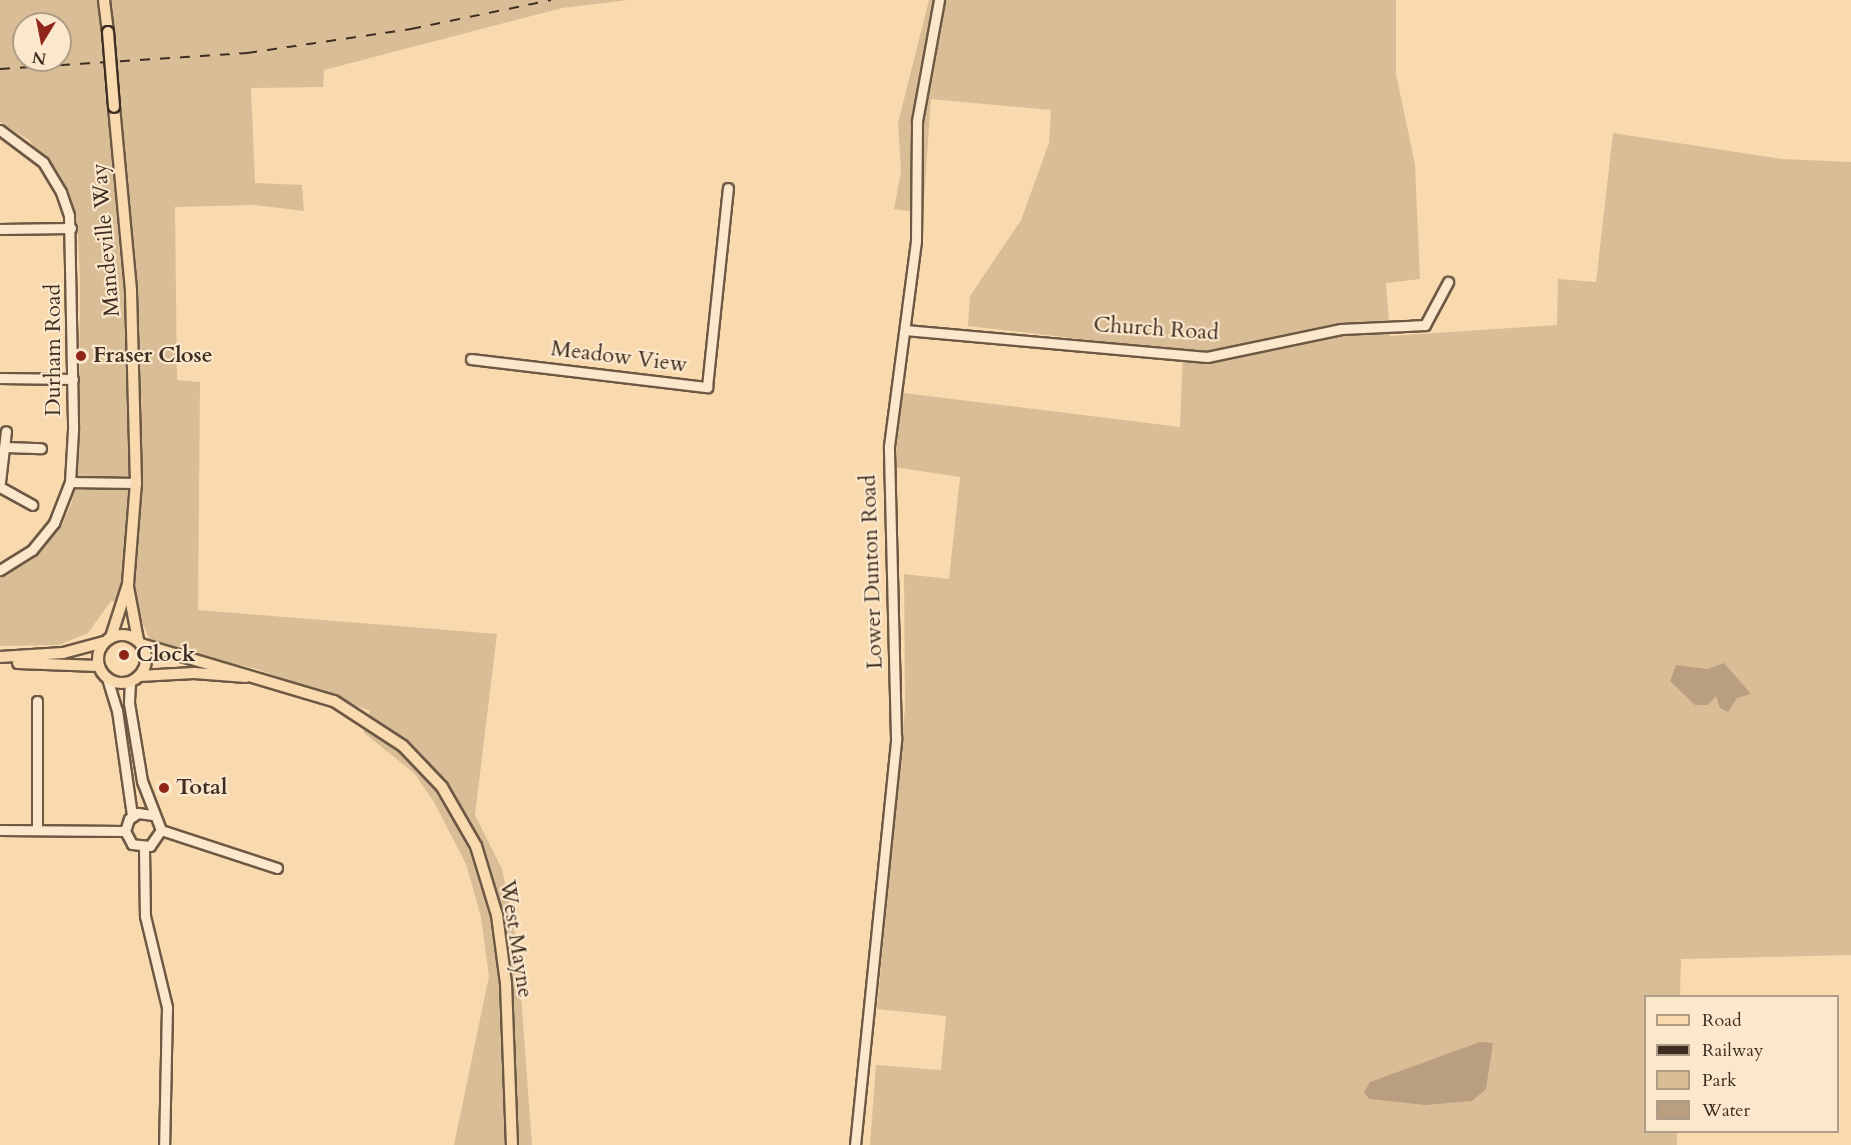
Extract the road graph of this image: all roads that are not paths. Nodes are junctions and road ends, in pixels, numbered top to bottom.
1 (104, 0) edge
2 (939, 0) edge
3 (0, 130) edge
4 (728, 188) dead end
5 (71, 228) junction
6 (0, 229) edge
7 (1448, 282) dead end
8 (905, 330) junction
9 (471, 359) dead end
10 (0, 378) edge
11 (73, 379) junction
12 (6, 431) dead end
13 (6, 447) junction
14 (42, 448) dead end
15 (0, 482) edge
16 (69, 482) junction
17 (136, 483) junction
18 (0, 487) edge
19 (32, 505) dead end
20 (0, 570) edge
21 (128, 584) junction
22 (107, 640) junction
23 (139, 642) junction
24 (0, 658) edge
25 (98, 666) junction
26 (107, 678) junction
27 (261, 678) junction
28 (135, 679) junction
29 (37, 701) dead end
30 (153, 815) junction
31 (132, 816) junction
32 (0, 830) edge
33 (37, 830) junction
34 (161, 830) junction
35 (125, 831) junction
36 (144, 848) junction
37 (277, 868) dead end
38 (164, 1145) edge
39 (512, 1145) edge
40 (855, 1145) edge

1 - 17 main road, Mandeville Way, bridge
2 - 8 street, Lower Dunton Road
3 - 5 street, Durham Road
4 - 9 street, Meadow View
5 - 6 street
5 - 11 street, Durham Road
7 - 8 street, Church Road
8 - 40 street, Lower Dunton Road
10 - 11 street
11 - 16 street, Durham Road
12 - 13 street
13 - 14 street
13 - 15 street
16 - 17 street
16 - 20 street, Durham Road
17 - 21 main road, Mandeville Way
18 - 19 street
21 - 22 main road, Mandeville Way
21 - 23 main road, Mandeville Way
22 - 23 main road
22 - 24 main road
22 - 25 main road
23 - 27 main road, West Mayne
23 - 28 main road
24 - 25 main road
25 - 26 main road
26 - 28 main road
26 - 31 street
27 - 28 main road, West Mayne
27 - 39 main road, West Mayne
28 - 30 street
29 - 33 street
30 - 31 street
30 - 34 street
31 - 35 street
32 - 33 street
33 - 35 street
34 - 36 street
34 - 37 street
35 - 36 street
36 - 38 street

